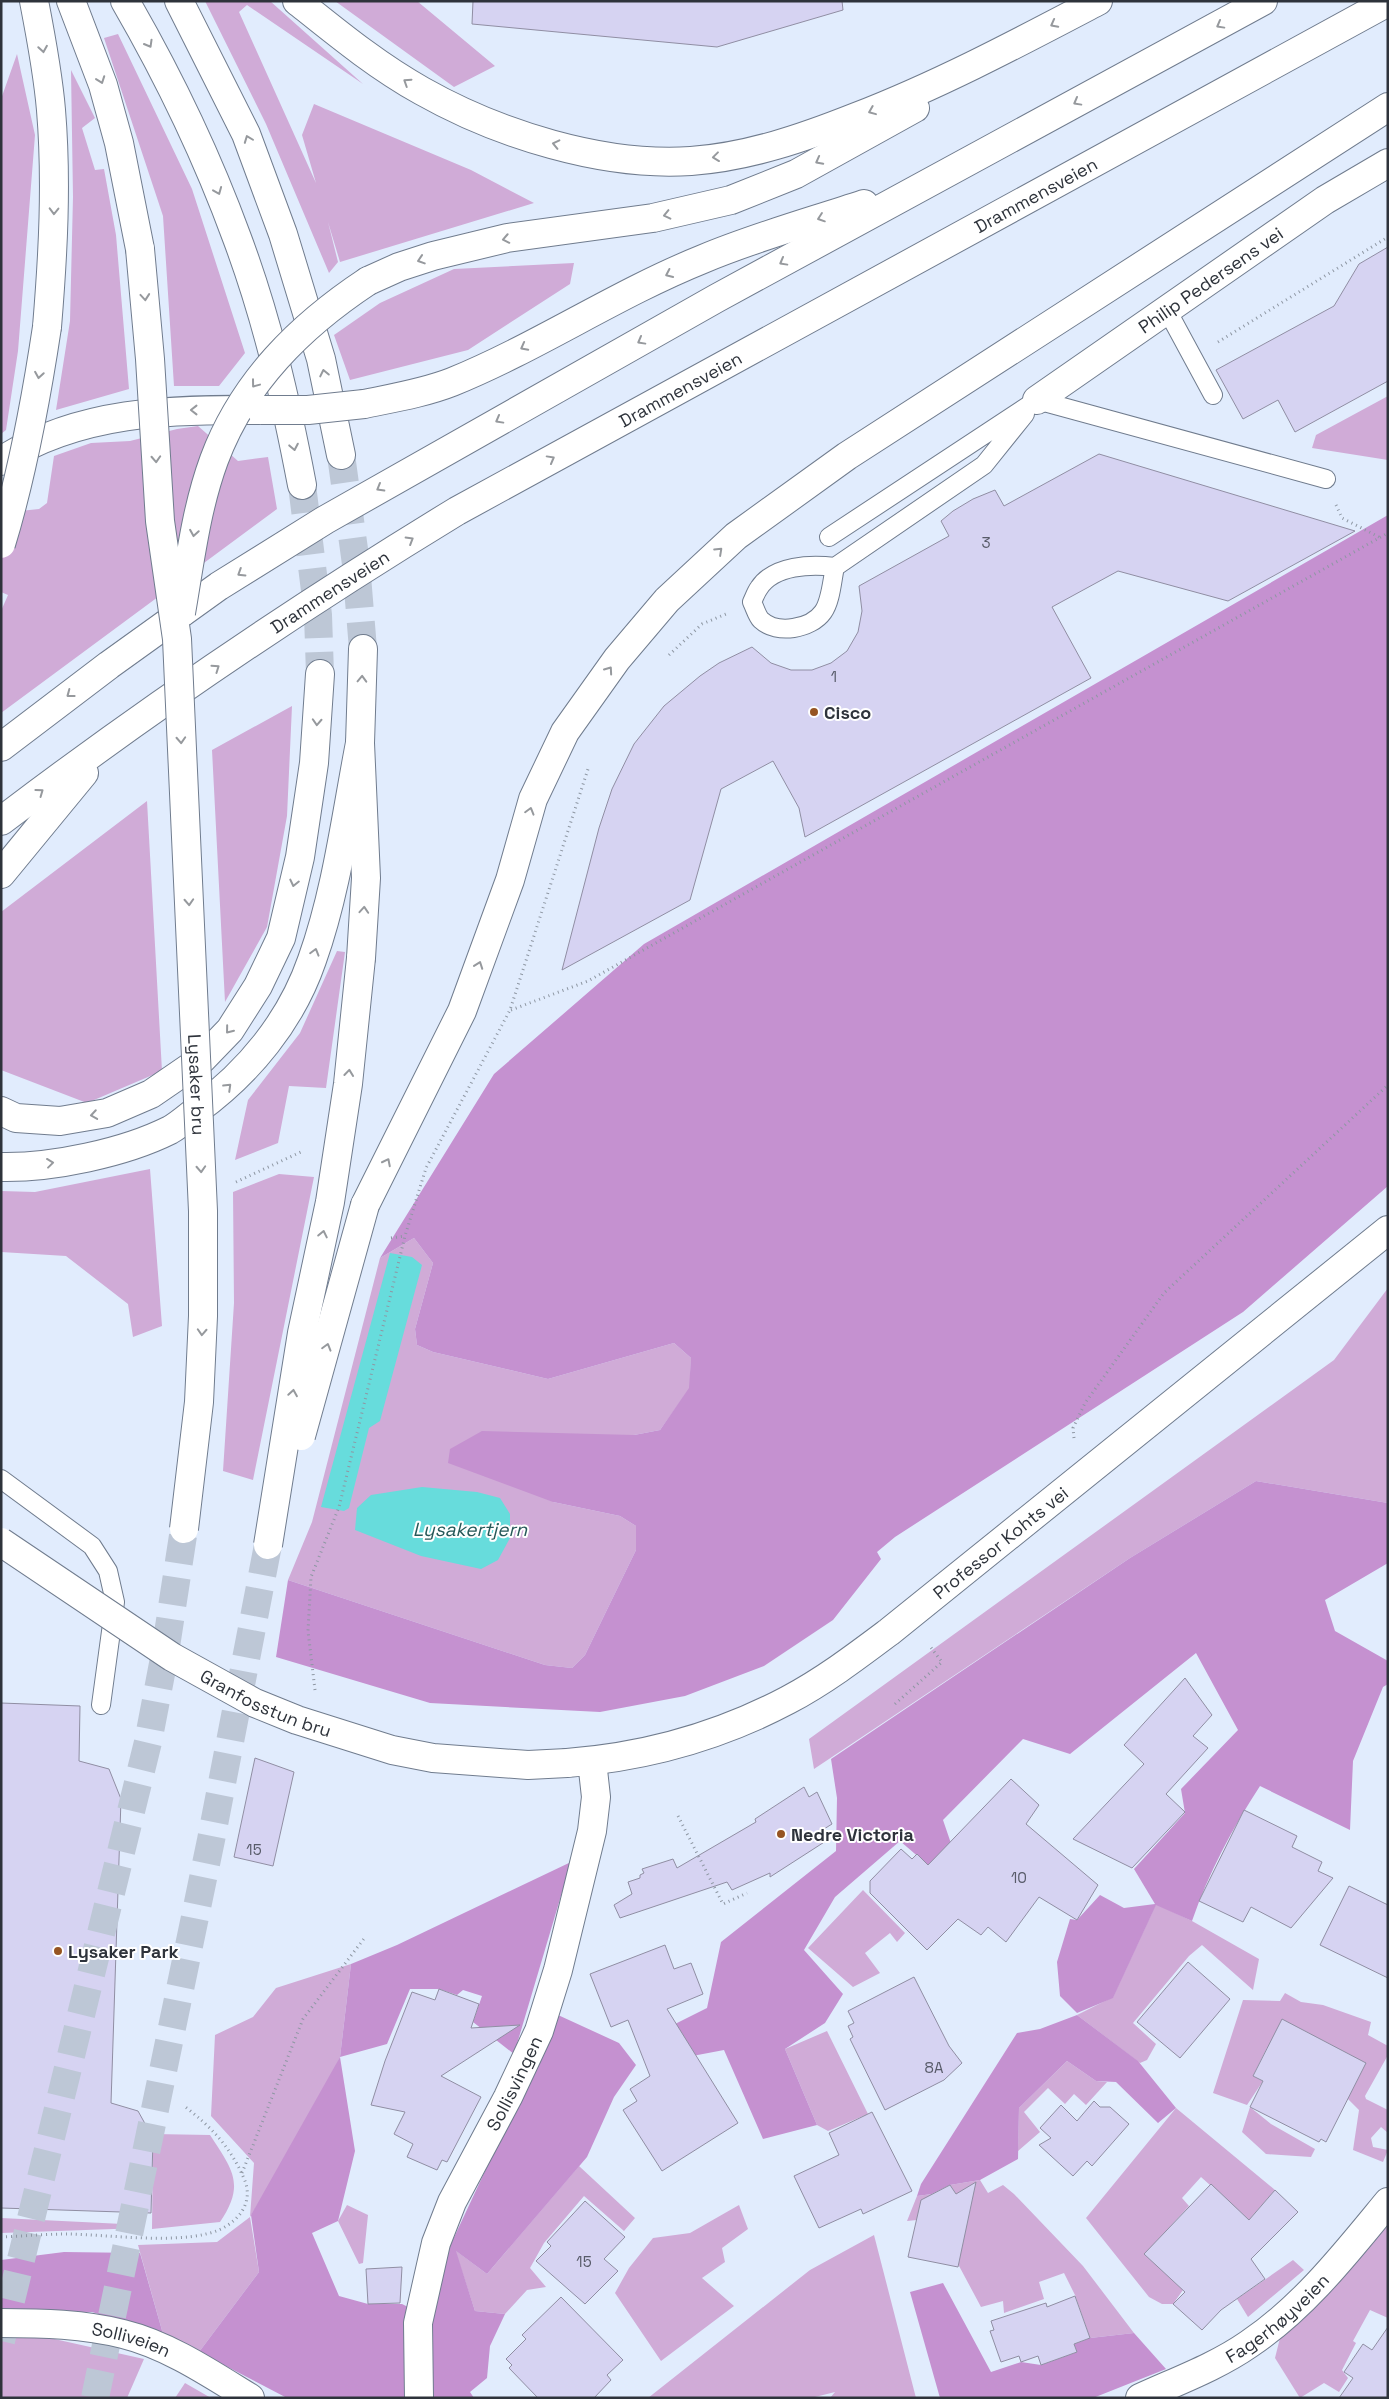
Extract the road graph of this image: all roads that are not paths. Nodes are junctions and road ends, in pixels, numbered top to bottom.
1 (34, 1) edge
2 (71, 1) edge
3 (125, 1) edge
4 (179, 1) edge
5 (297, 1) edge
6 (1098, 1) edge
7 (1263, 1) edge
8 (1388, 2) edge
9 (980, 63) junction
10 (1388, 107) edge
11 (1388, 163) edge
12 (934, 180) junction
13 (1167, 310) junction
14 (1214, 395) dead end
15 (1037, 400) junction
16 (342, 455) tunnel mouth
17 (1, 461) edge
18 (1326, 479) dead end
19 (302, 485) tunnel mouth
20 (829, 537) dead end
21 (1, 544) edge
22 (835, 567) junction
23 (177, 639) junction
24 (363, 650) tunnel mouth
25 (320, 674) tunnel mouth
26 (109, 742) junction
27 (360, 743) junction
28 (1, 747) edge
29 (1, 821) edge
30 (1, 874) edge
31 (1, 1111) edge
32 (1, 1167) edge
33 (1388, 1230) edge
34 (1, 1479) edge
35 (184, 1529) tunnel mouth
36 (1, 1542) edge
37 (101, 1705) dead end
38 (579, 1762) junction
39 (1388, 2202) edge
40 (1, 2323) edge
41 (250, 2398) edge
42 (418, 2398) edge
43 (1140, 2398) edge

1 -> 21 main road, bridge
2 -> 23 main road, bridge
3 -> 19 main road
16 -> 4 main road
9 -> 5 main road
6 -> 9 main road
7 -> 12 main road
26 -> 8 main road, Drammensveien
9 -> 23 main road, bridge
10 - 27 main road, bridge
11 - 13 main road, Philip Pedersens vei
12 -> 17 main road, bridge
12 -> 28 main road
13 - 14 lane
13 - 15 main road, Philip Pedersens vei
15 - 18 lane
15 - 20 lane
15 - 22 lane
22 - 22 lane
23 -> 35 main road, Lysaker bru, bridge
27 -> 24 main road
25 -> 31 main road
29 -> 26 main road, Drammensveien
26 - 30 main road
32 -> 27 main road
33 - 38 main road, Professor Kohts vei
34 - 37 lane
36 - 38 main road, Granfosstun bru, bridge
38 - 42 main road, Sollisvingen
39 - 43 main road, Fagerhøyveien
40 - 41 main road, Solliveien

